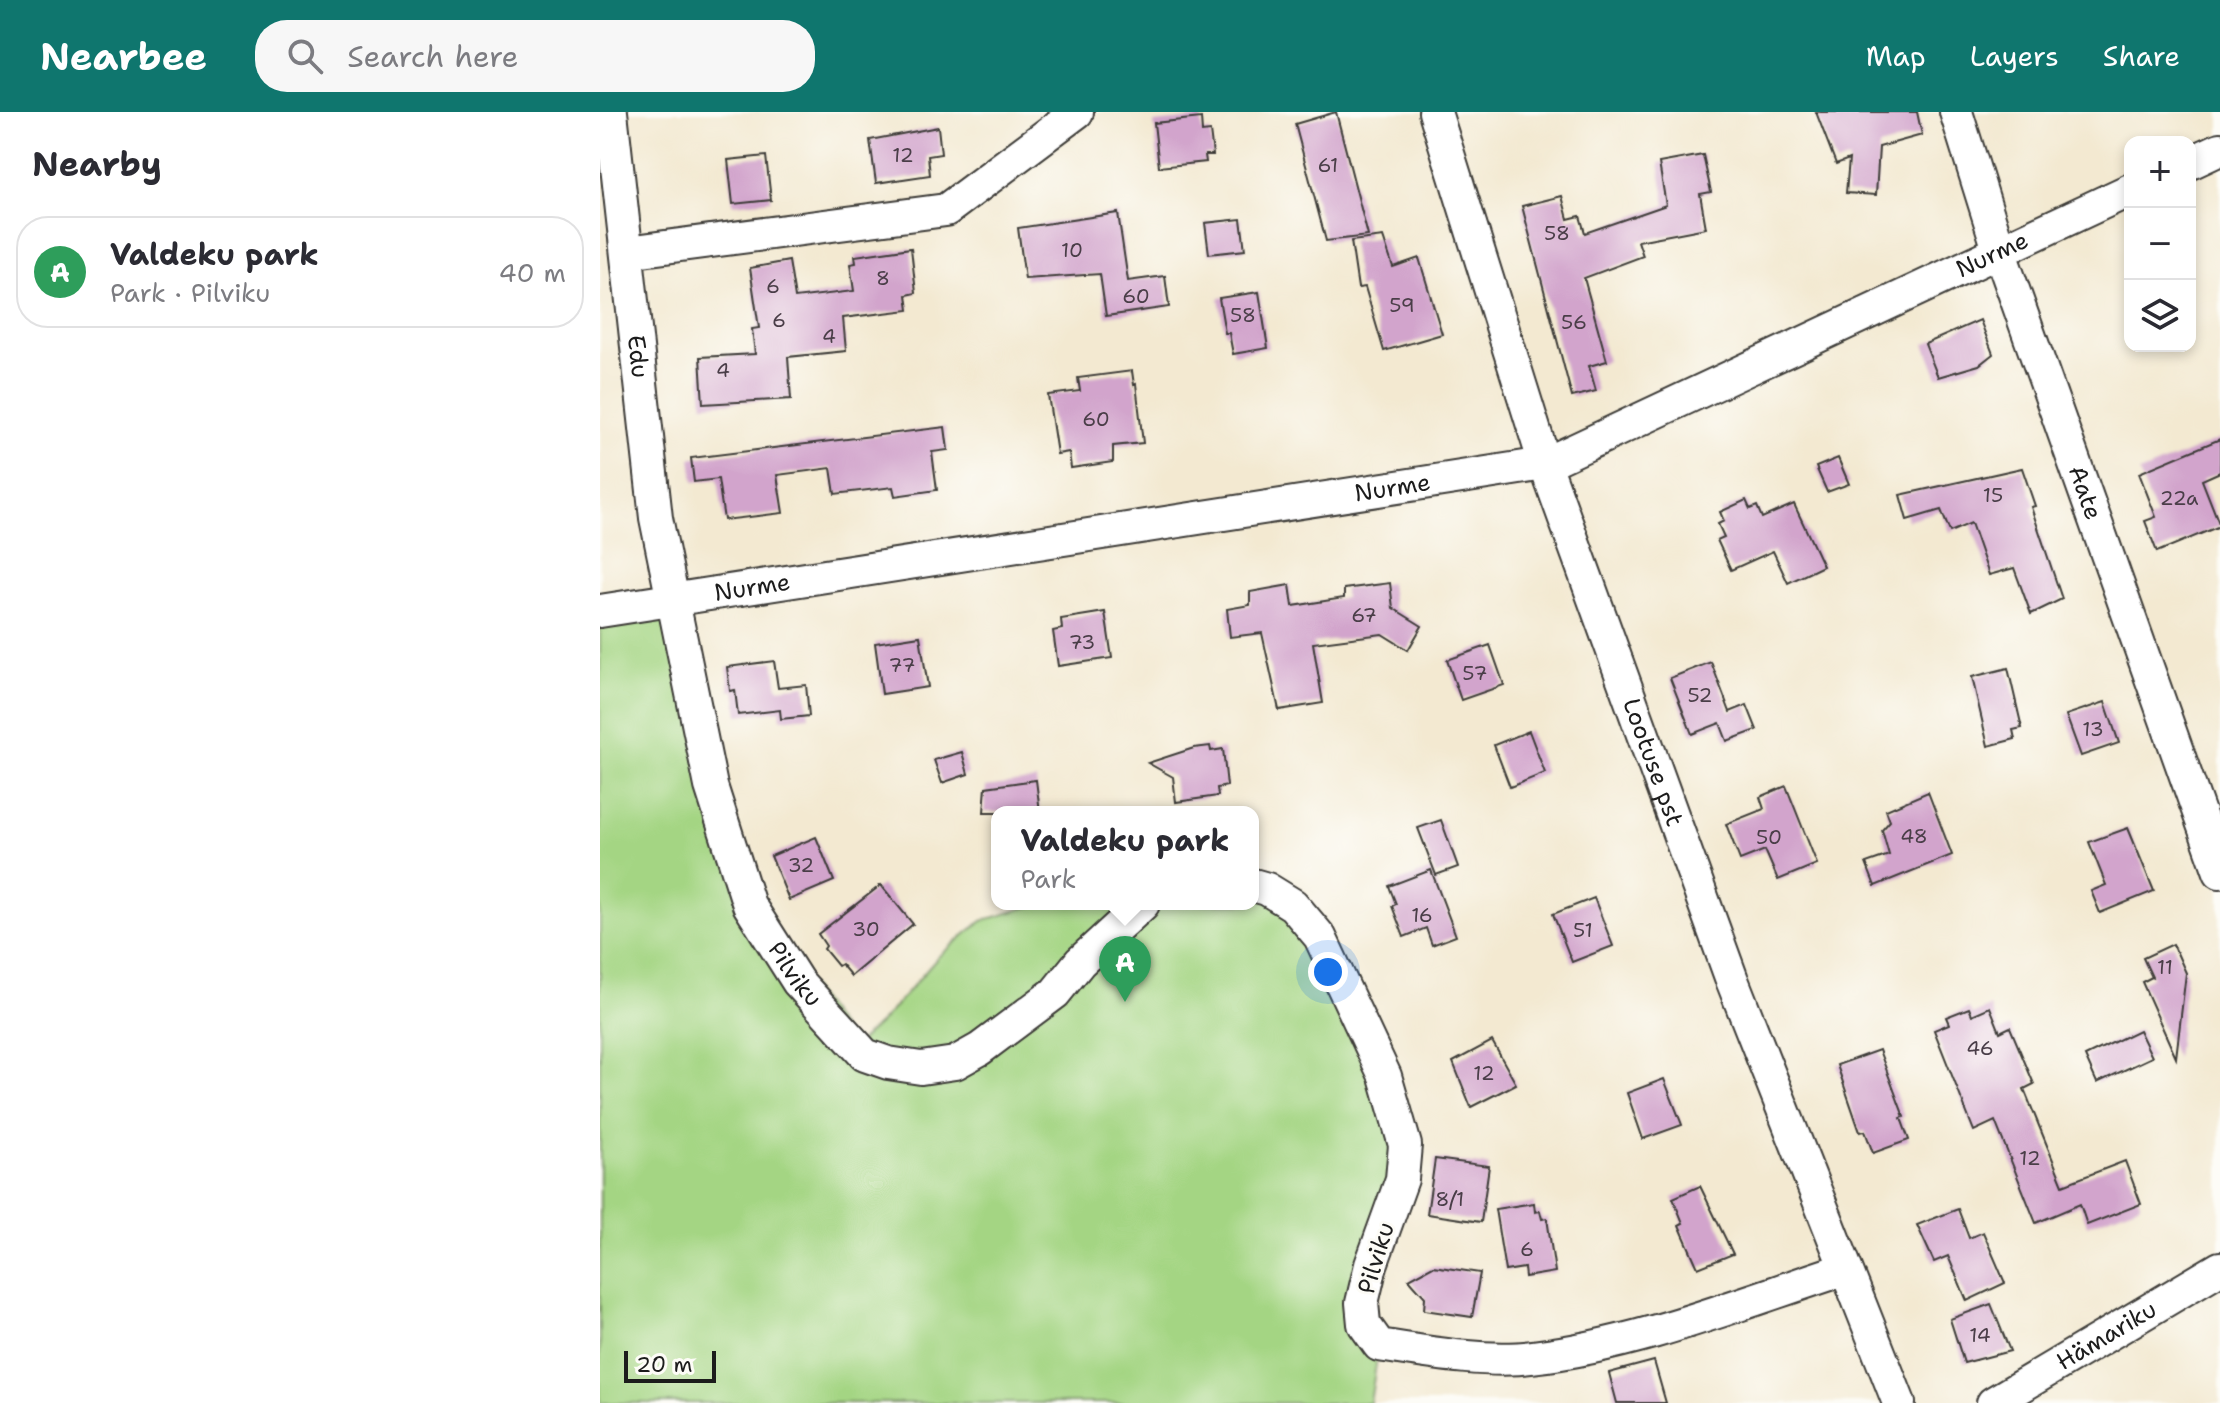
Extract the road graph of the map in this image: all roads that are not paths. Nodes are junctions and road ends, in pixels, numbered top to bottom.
1 (611, 112) edge
2 (1077, 112) edge
3 (1435, 112) edge
4 (1956, 112) edge
5 (2220, 149) edge
6 (2196, 160) edge
7 (2124, 193) edge
8 (1999, 250) junction
9 (627, 252) junction
10 (1545, 464) junction
11 (675, 600) junction
12 (600, 611) edge
13 (2220, 872) edge
14 (1259, 887) edge
15 (1136, 910) edge
16 (2220, 1268) edge
17 (1845, 1269) junction
18 (1899, 1403) edge
19 (1993, 1403) edge

1 - 9 street, Edu
2 - 9 street
3 - 10 street, Lootuse pst
4 - 8 street, Aate
5 - 6 street
7 - 8 street, Nurme
8 - 10 street, Nurme
8 - 13 street, Aate
9 - 11 street, Edu
10 - 11 street, Nurme
10 - 17 street, Lootuse pst
11 - 12 street, Nurme
11 - 15 street, Pilviku
14 - 17 street, Pilviku
16 - 19 street, Hämariku
17 - 18 street, Lootuse pst

